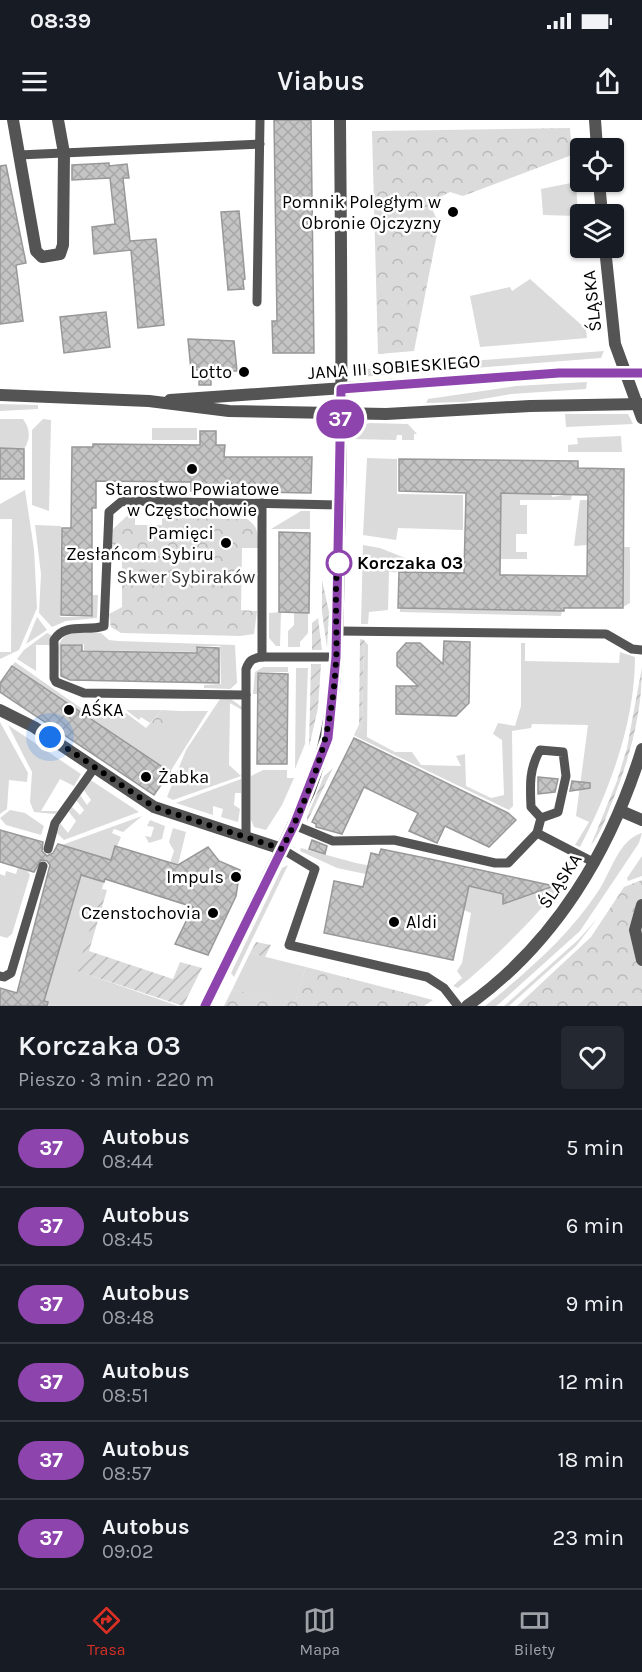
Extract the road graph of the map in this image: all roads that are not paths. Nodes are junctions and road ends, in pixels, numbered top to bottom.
1 (13, 120) edge
2 (58, 120) edge
3 (260, 120) edge
4 (340, 120) edge
5 (594, 120) edge
6 (596, 138) edge
7 (260, 144) junction
8 (64, 153) junction
9 (20, 155) junction
10 (606, 258) edge
11 (258, 302) dead end
12 (624, 373) junction
13 (642, 373) edge
14 (341, 389) junction
15 (0, 394) edge
16 (149, 401) junction
17 (639, 404) edge
18 (340, 412) junction
19 (642, 418) edge
20 (262, 503) junction
21 (340, 505) junction
22 (337, 632) junction
23 (642, 650) edge
24 (262, 657) junction
25 (336, 657) junction
26 (246, 695) junction
27 (0, 710) edge
28 (642, 749) edge
29 (95, 767) junction
30 (621, 811) junction
31 (541, 818) junction
32 (642, 820) edge
33 (294, 825) junction
34 (537, 833) junction
35 (246, 837) junction
36 (48, 849) dead end
37 (282, 849) junction
38 (595, 863) junction
39 (43, 867) dead end
40 (642, 904) edge
41 (642, 960) edge
42 (0, 976) edge
43 (205, 1006) edge
44 (458, 1006) edge
45 (467, 1006) edge

1 - 9 street
2 - 8 street
3 - 7 lane
4 - 14 street
5 - 6 street
7 - 8 lane
7 - 11 lane
8 - 9 lane
8 - 9 street
10 - 12 street, ŚLĄSKA
12 - 13 street, JANA III SOBIESKIEGO
12 - 14 street, JANA III SOBIESKIEGO
12 - 17 street, ŚLĄSKA
14 - 16 street, JANA III SOBIESKIEGO
14 - 18 street
15 - 16 street, JANA III SOBIESKIEGO
16 - 18 street, JANA III SOBIESKIEGO
17 - 18 street, JANA III SOBIESKIEGO
17 - 19 street, ŚLĄSKA
18 - 21 street
20 - 21 lane
20 - 24 lane
20 - 26 lane
21 - 22 street
22 - 23 lane
22 - 25 street
24 - 25 lane
24 - 26 lane
25 - 33 street
26 - 35 lane
27 - 29 street
28 - 30 street, ŚLĄSKA
29 - 35 street
29 - 36 lane
30 - 32 street
30 - 38 street, ŚLĄSKA
31 - 31 lane
31 - 34 lane
33 - 34 lane
33 - 37 street
34 - 38 lane
35 - 37 street
37 - 43 street
37 - 44 lane
38 - 45 street, ŚLĄSKA
39 - 42 lane
40 - 41 street

